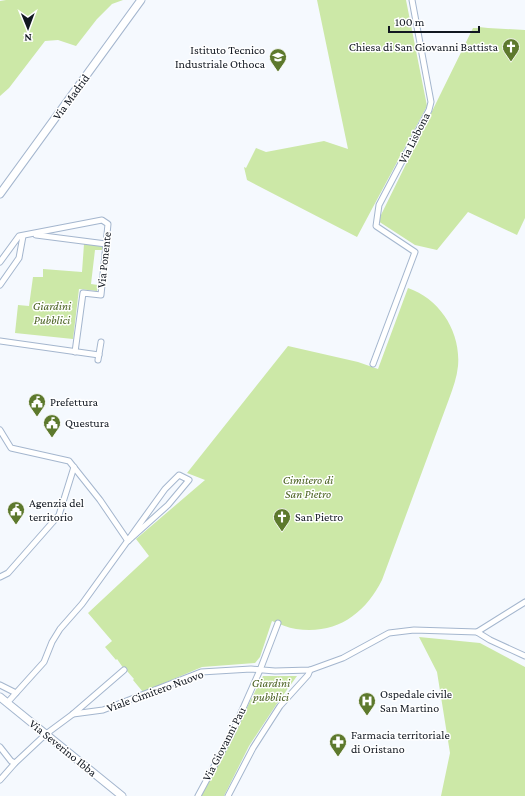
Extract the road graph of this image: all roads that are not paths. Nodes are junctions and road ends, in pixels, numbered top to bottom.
1 (141, 0) edge
2 (412, 0) edge
3 (0, 194) edge
4 (31, 234) junction
5 (23, 236) junction
6 (106, 244) junction
7 (0, 262) edge
8 (0, 285) edge
9 (0, 341) edge
10 (101, 342) dead end
11 (75, 352) junction
12 (372, 364) dead end
13 (0, 430) edge
14 (74, 467) junction
15 (128, 541) junction
16 (0, 577) edge
17 (525, 602) edge
18 (278, 623) dead end
19 (477, 632) junction
20 (525, 656) edge
21 (124, 670) dead end
22 (260, 670) junction
23 (310, 670) junction
24 (0, 685) edge
25 (16, 693) junction
26 (3, 700) edge
27 (73, 714) junction
28 (46, 734) junction
29 (0, 747) edge
30 (15, 763) junction
31 (0, 780) edge
32 (122, 796) edge
33 (198, 796) edge
34 (228, 796) edge

1 - 3 street, Via Madrid
2 - 12 street, Via Lisbona
4 - 5 street, Via Ponente
4 - 6 street
4 - 6 street, Via Ponente
5 - 7 street, Via Ponente
5 - 8 street
6 - 11 street, Via Ponente
9 - 11 street
10 - 11 street
13 - 14 street
14 - 15 street
14 - 16 street
15 - 15 street
15 - 25 street
17 - 19 street
18 - 22 street
19 - 20 street
19 - 23 street, Viale Cimitero Nuovo
21 - 27 street, Viale Cimitero Nuovo
22 - 23 street, Viale Cimitero Nuovo
22 - 27 street, Viale Cimitero Nuovo
22 - 33 street, Via Giovanni Pau
23 - 34 street
24 - 25 street
25 - 26 street
26 - 28 street, Via Severino Ibba
27 - 28 street, Viale Cimitero Nuovo
28 - 30 street, Viale Cimitero Nuovo
28 - 32 street, Via Severino Ibba
29 - 30 street
30 - 31 street, Viale Cimitero Nuovo

